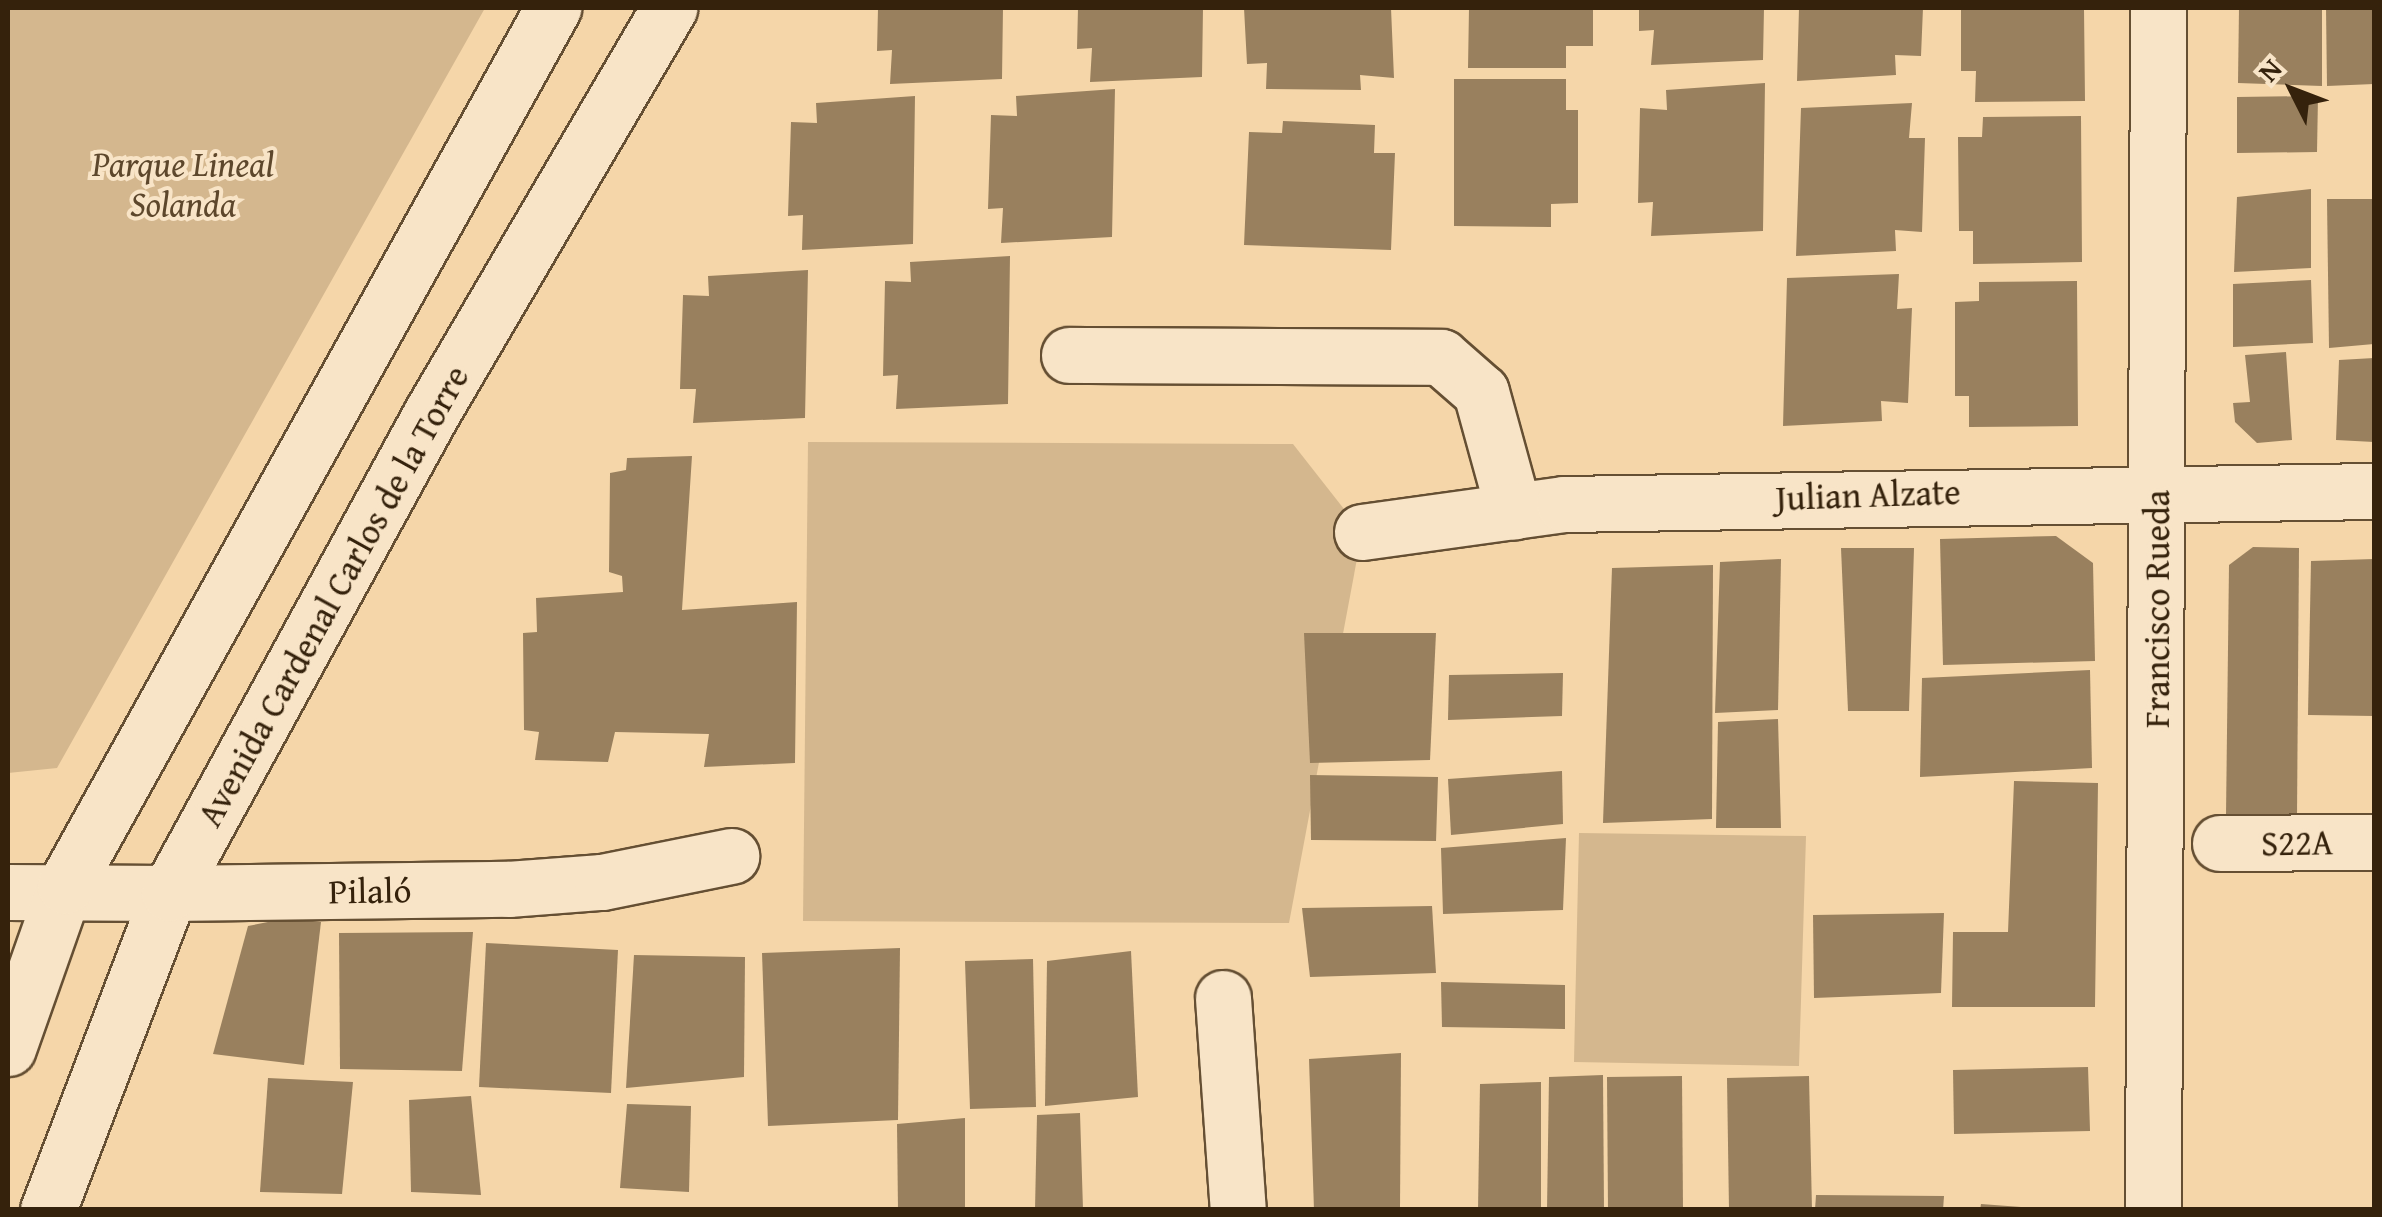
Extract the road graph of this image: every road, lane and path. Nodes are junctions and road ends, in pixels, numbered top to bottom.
1 (553, 8) edge
2 (669, 8) edge
3 (2158, 8) edge
4 (1069, 355) dead end
5 (2158, 490) junction
6 (2374, 490) edge
7 (1514, 512) junction
8 (1362, 532) dead end
9 (2374, 842) edge
10 (2220, 844) dead end
11 (731, 856) dead end
12 (65, 886) junction
13 (8, 892) edge
14 (170, 893) junction
15 (1223, 998) dead end
16 (8, 1048) edge
17 (48, 1210) edge
18 (1238, 1210) edge
19 (2153, 1210) edge

1 - 12 street
2 - 14 street, Avenida Cardenal Carlos de la Torre
3 - 5 street, Francisco Rueda
4 - 7 street
5 - 6 street, Julian Alzate
5 - 7 street, Julian Alzate
5 - 19 street, Francisco Rueda
7 - 8 street, Julian Alzate
9 - 10 street, S22A
11 - 14 street, Pilaló
12 - 13 street, Pilaló
12 - 14 street, Pilaló
12 - 16 street
14 - 17 street, Avenida Cardenal Carlos de la Torre
15 - 18 street

